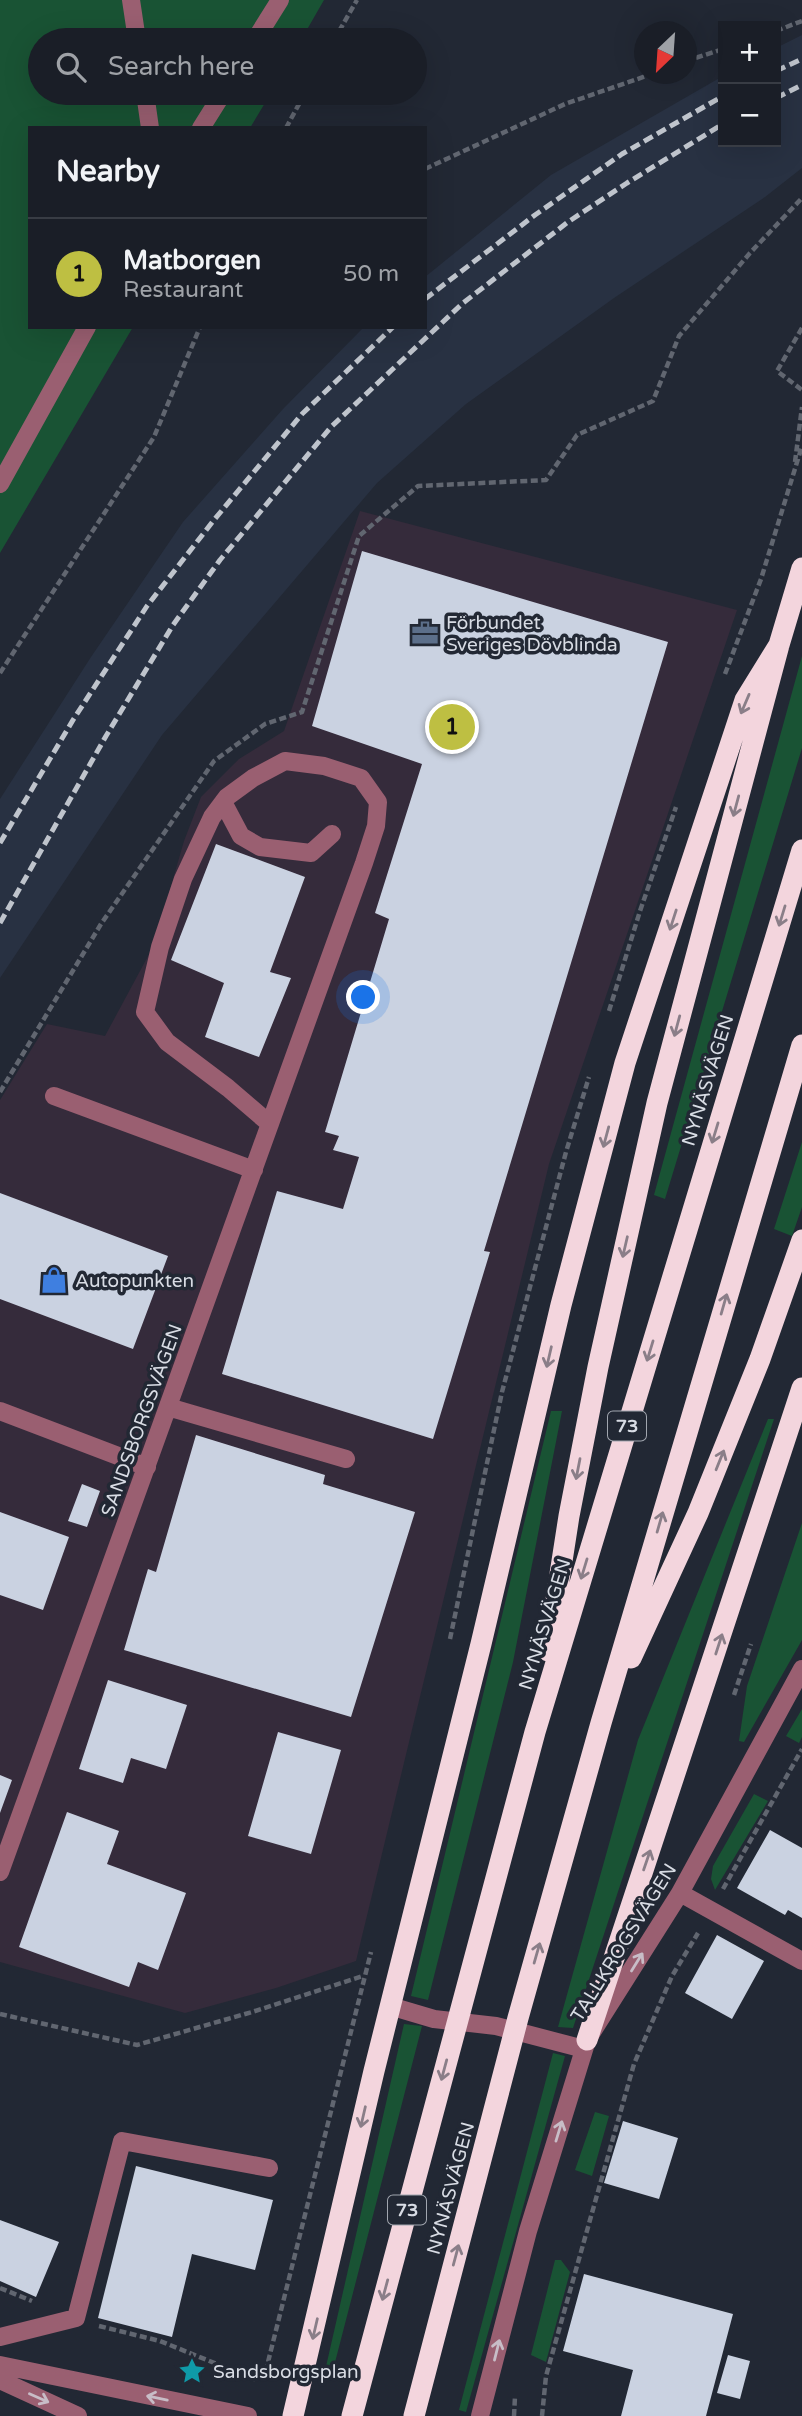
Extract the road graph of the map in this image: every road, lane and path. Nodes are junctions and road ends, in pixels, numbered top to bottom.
1 (131, 0) edge
2 (280, 0) edge
3 (357, 0) edge
4 (802, 21) edge
5 (135, 28) edge
6 (262, 28) edge
7 (341, 28) edge
8 (781, 28) edge
9 (718, 51) edge
10 (697, 58) edge
11 (634, 80) edge
12 (147, 105) edge
13 (215, 105) edge
14 (298, 105) edge
15 (150, 126) edge
16 (202, 126) edge
17 (287, 126) edge
18 (427, 168) edge
19 (802, 198) edge
20 (802, 328) edge
21 (87, 329) edge
22 (199, 329) edge
23 (802, 390) edge
24 (802, 407) edge
25 (793, 474) dead end
26 (0, 484) edge
27 (802, 568) edge
28 (779, 645) junction
29 (0, 673) edge
30 (223, 802) junction
31 (332, 834) dead end
32 (802, 850) edge
33 (802, 1045) edge
34 (0, 1092) edge
35 (54, 1096) dead end
36 (270, 1124) junction
37 (254, 1170) junction
38 (802, 1240) edge
39 (802, 1388) edge
40 (168, 1407) junction
41 (0, 1411) edge
42 (346, 1460) dead end
43 (147, 1467) junction
44 (802, 1669) edge
45 (601, 1723) junction
46 (535, 1732) junction
47 (802, 1749) edge
48 (0, 1872) edge
49 (680, 1893) junction
50 (711, 1910) junction
51 (802, 1961) edge
52 (364, 1976) dead end
53 (390, 2006) junction
54 (0, 2014) edge
55 (586, 2045) junction
56 (268, 2168) dead end
57 (0, 2288) edge
58 (76, 2318) junction
59 (0, 2337) edge
60 (0, 2365) edge
61 (254, 2379) dead end
62 (0, 2381) edge
63 (515, 2396) dead end
64 (78, 2416) edge
65 (248, 2416) edge
66 (293, 2416) edge
67 (352, 2416) edge
68 (414, 2416) edge
69 (480, 2416) edge
70 (514, 2416) edge
71 (542, 2416) edge

1 - 5 street
2 - 6 street
3 - 7 path
4 - 8 path
9 - 10 path
11 - 18 path
12 - 15 street
13 - 16 street
14 - 17 path
19 - 34 path
20 - 23 path
21 - 26 street
22 - 29 path
24 - 25 path
27 - 28 highway
28 -> 46 highway
28 -> 53 highway
30 - 31 street
30 - 36 street
30 - 36 street, SANDSBORGSVÄGEN
32 -> 46 highway, NYNÄSVÄGEN / 73
45 -> 33 highway, NYNÄSVÄGEN
35 - 37 street
36 - 37 street, SANDSBORGSVÄGEN
37 - 40 street, SANDSBORGSVÄGEN
45 -> 38 highway
55 -> 39 highway
40 - 42 street
40 - 43 street, SANDSBORGSVÄGEN
41 - 43 street
43 - 48 street, SANDSBORGSVÄGEN
44 - 49 street, TALLKROGSVÄGEN
68 -> 45 highway, NYNÄSVÄGEN
46 -> 67 highway, NYNÄSVÄGEN / 73
47 - 50 path
49 - 50 street
55 -> 49 street, TALLKROGSVÄGEN
50 - 51 street
50 - 71 path
52 - 54 path
53 - 55 street
53 -> 66 highway
69 -> 55 street, TALLKROGSVÄGEN
56 - 58 street
57 - 58 path
58 - 59 street
58 - 61 path
65 -> 60 street
62 -> 64 street
63 - 70 path

